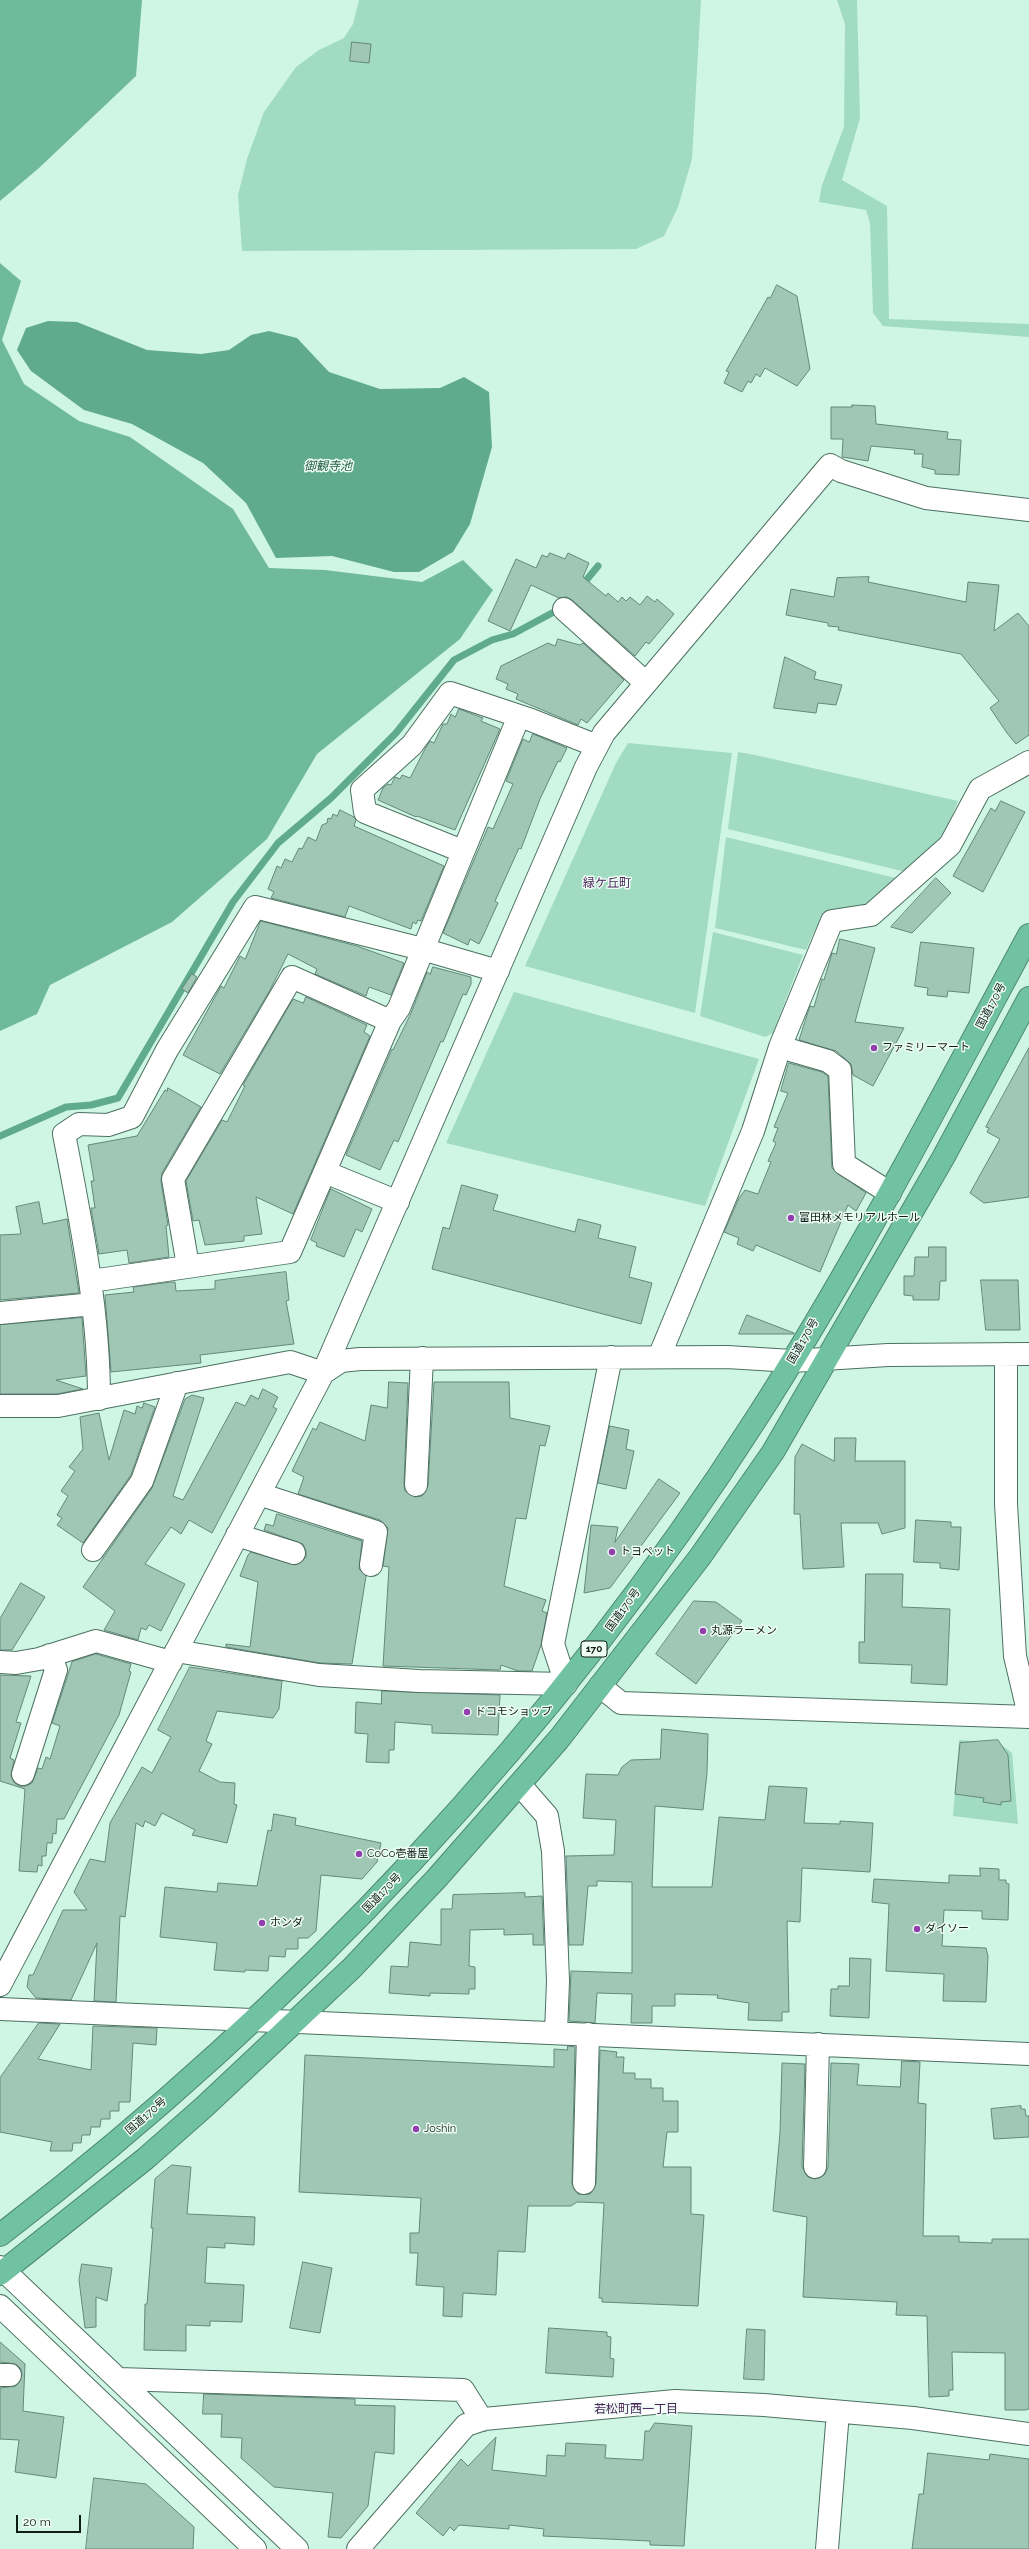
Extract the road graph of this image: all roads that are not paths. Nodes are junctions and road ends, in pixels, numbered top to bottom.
1 (1029, 510) edge
2 (564, 609) dead end
3 (646, 683) junction
4 (519, 716) junction
5 (597, 746) junction
6 (1029, 762) edge
7 (462, 851) junction
8 (1029, 935) edge
9 (422, 949) junction
10 (498, 971) junction
11 (1029, 998) edge
12 (390, 1021) junction
13 (780, 1047) junction
14 (325, 1172) junction
15 (890, 1193) junction
16 (398, 1202) junction
17 (188, 1266) junction
18 (91, 1281) junction
19 (93, 1304) junction
20 (0, 1313) edge
21 (1006, 1354) junction
22 (1029, 1354) edge
23 (611, 1357) junction
24 (659, 1357) junction
25 (422, 1358) junction
26 (828, 1359) junction
27 (792, 1361) junction
28 (323, 1373) junction
29 (177, 1383) junction
30 (99, 1399) junction
31 (0, 1406) edge
32 (416, 1485) dead end
33 (259, 1494) junction
34 (237, 1535) junction
35 (93, 1550) dead end
36 (294, 1553) dead end
37 (371, 1565) dead end
38 (50, 1655) junction
39 (173, 1656) junction
40 (0, 1662) edge
41 (566, 1684) junction
42 (600, 1686) junction
43 (1029, 1716) edge
44 (23, 1774) dead end
45 (520, 1785) junction
46 (0, 1984) edge
47 (0, 2009) edge
48 (251, 2020) junction
49 (295, 2022) junction
50 (556, 2033) junction
51 (588, 2034) junction
52 (818, 2044) junction
53 (1029, 2054) edge
54 (815, 2167) dead end
55 (584, 2183) dead end
56 (0, 2235) edge
57 (1, 2270) edge
58 (0, 2306) edge
59 (119, 2378) junction
60 (838, 2412) junction
61 (482, 2420) junction
62 (1029, 2434) edge
63 (255, 2549) edge
64 (297, 2549) edge
65 (358, 2549) edge
66 (828, 2549) edge

1 - 3 street
2 - 3 street
3 - 5 street
4 - 5 street
4 - 7 street
4 - 7 street
5 - 10 street
6 - 13 street
7 - 9 street
8 - 15 highway, 国道170号 / 170
9 - 10 street
9 - 12 street
9 - 18 street
10 - 16 street
11 - 26 highway, 170
12 - 14 street
12 - 17 street
13 - 15 street
13 - 24 street
14 - 16 street
14 - 17 street
15 - 27 highway, 国道170号 / 170
16 - 28 street
17 - 18 street
18 - 19 street
19 - 20 street
19 - 30 street
21 - 22 street
21 - 26 street
21 - 43 street
23 - 24 street
23 - 25 street
23 - 41 street
24 - 27 street
25 - 28 street
25 - 32 street
26 - 27 street
26 - 42 highway, 170
27 - 41 highway, 国道170号 / 170
28 - 29 street
28 - 33 street
29 - 30 street
29 - 35 street
30 - 31 street
33 - 34 street
33 - 37 street
34 - 36 street
34 - 39 street
38 - 39 street
38 - 40 street
38 - 44 street
39 - 41 street
39 - 46 street
41 - 48 highway, 国道170号 / 170
42 - 43 street
42 - 45 highway, 170
45 - 49 highway, 170
45 - 50 street
47 - 48 street
48 - 49 street
48 - 56 highway, 国道170号 / 170
49 - 50 street
49 - 57 highway, 170
50 - 51 street
51 - 52 street
51 - 55 street
52 - 53 street
52 - 54 street
57 - 59 street
58 - 63 street
59 - 61 street
59 - 64 street
60 - 61 street
60 - 62 street
60 - 66 street
61 - 65 street

